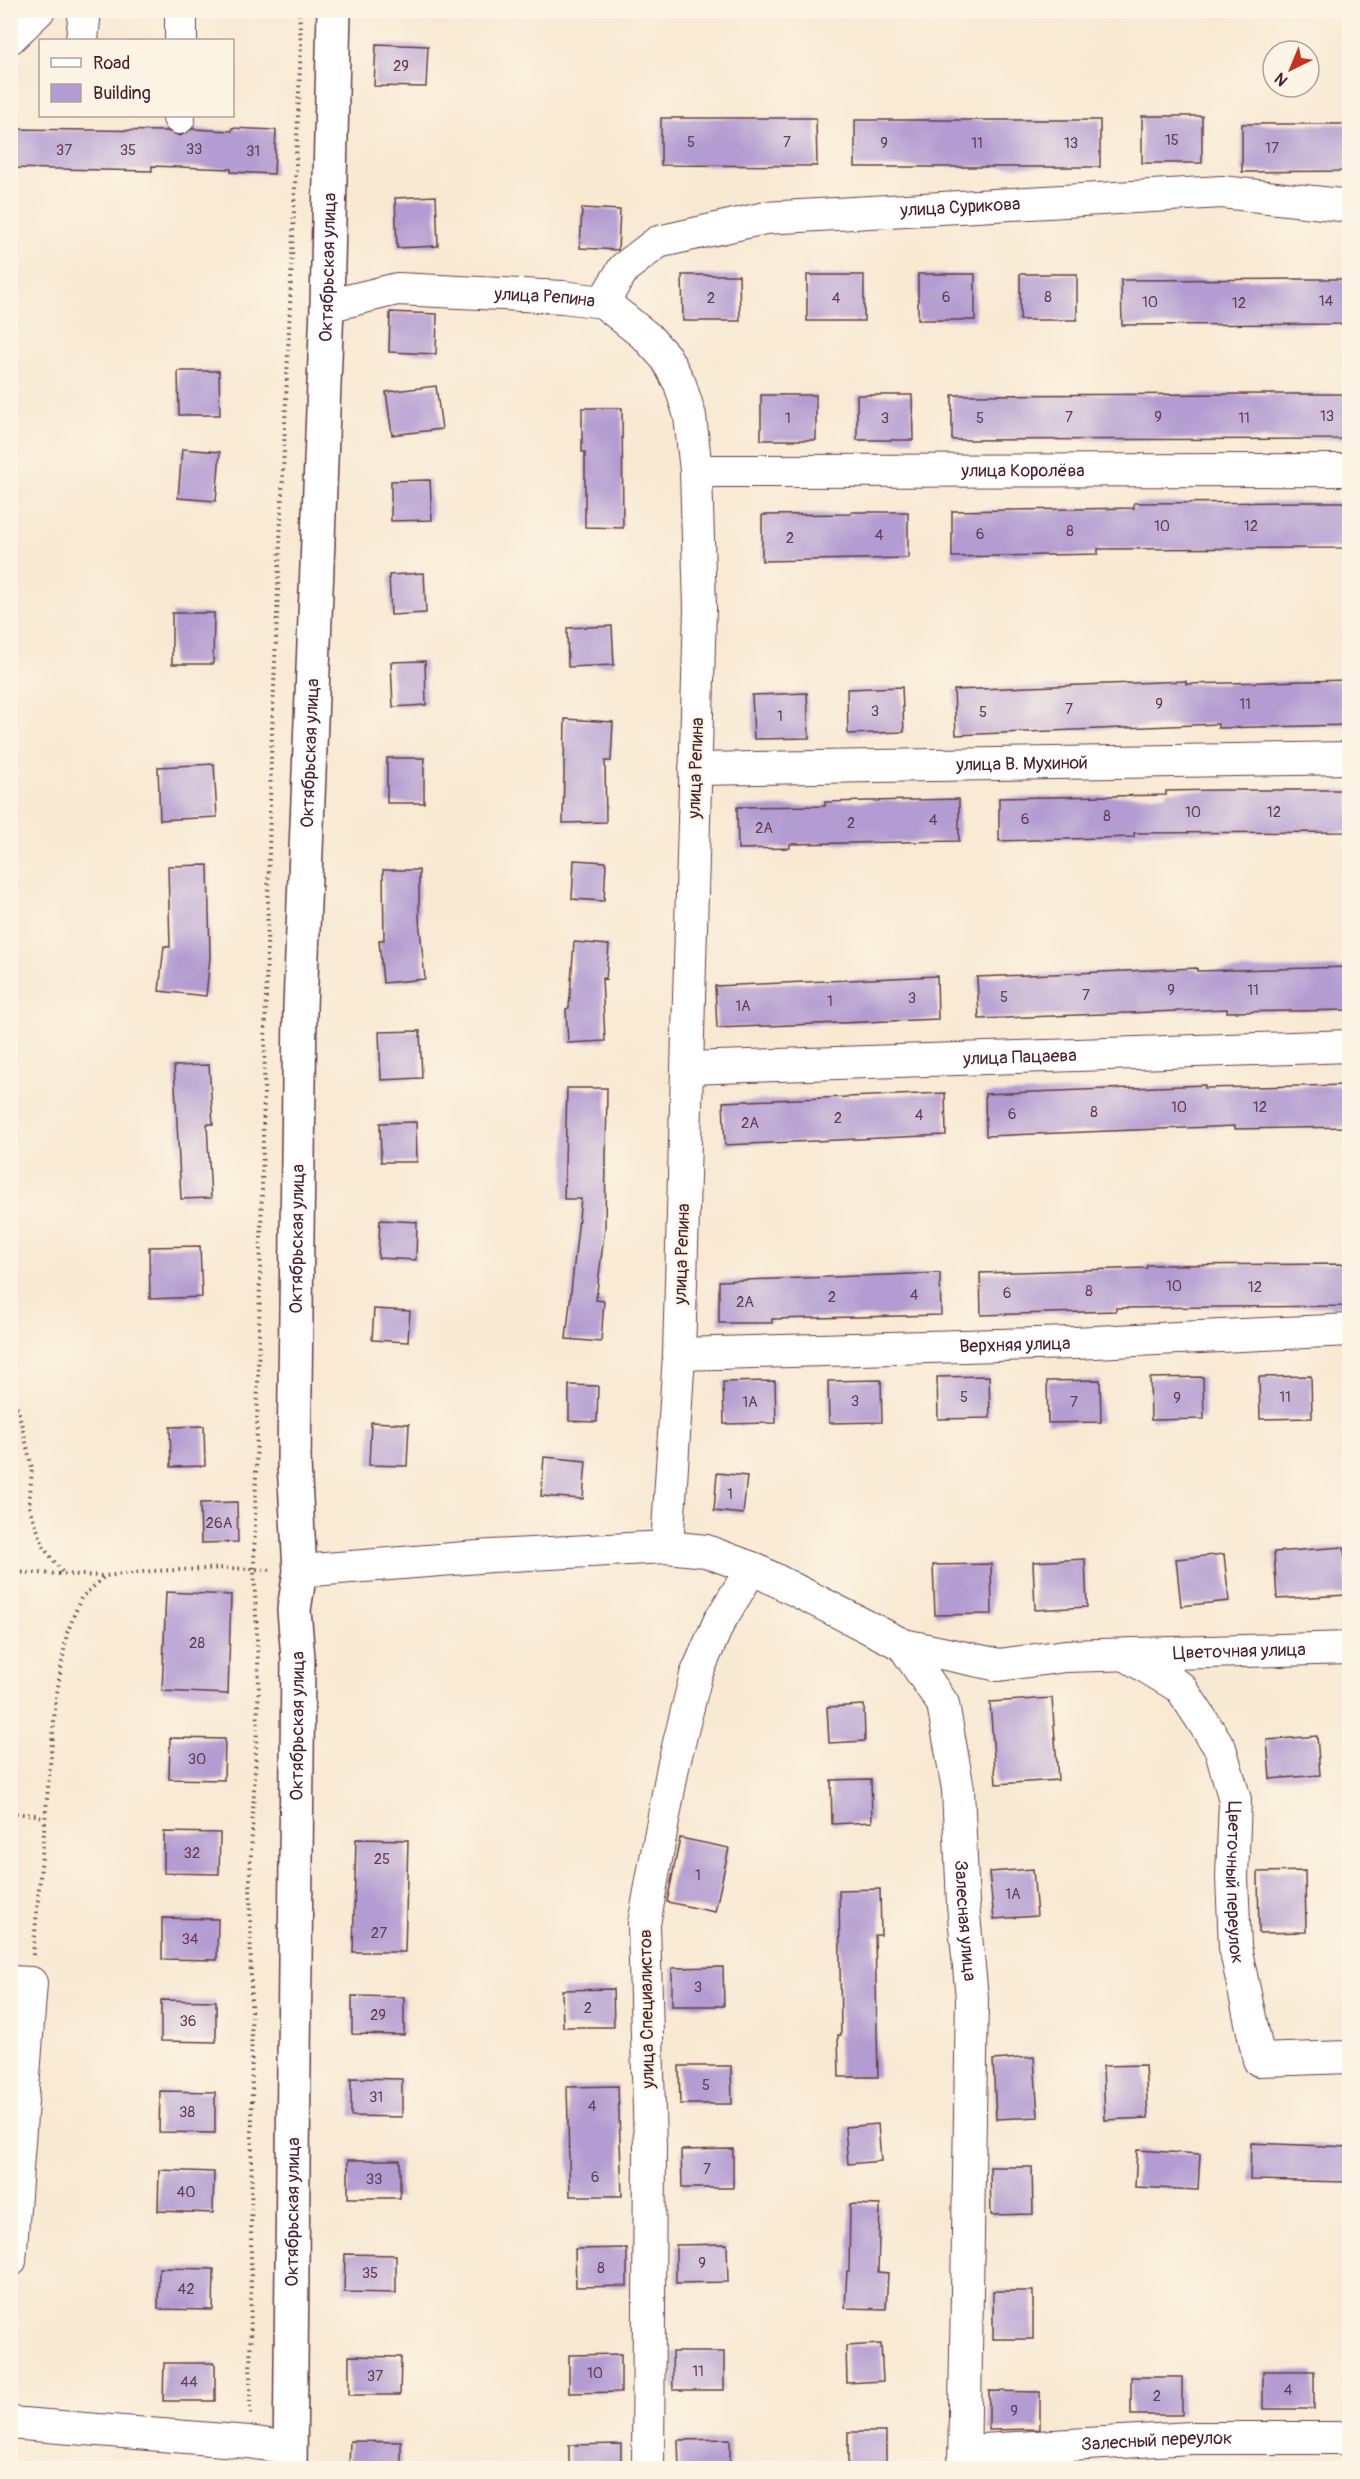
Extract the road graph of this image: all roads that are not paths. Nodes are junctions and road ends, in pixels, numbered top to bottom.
1 (39, 10) edge
2 (85, 10) edge
3 (181, 10) edge
4 (334, 10) edge
5 (10, 38) edge
6 (82, 39) edge
7 (181, 39) edge
8 (1350, 206) edge
9 (603, 302) junction
10 (327, 306) junction
11 (1350, 470) edge
12 (696, 471) junction
13 (1350, 758) edge
14 (695, 769) junction
15 (1350, 1046) edge
16 (688, 1068) junction
17 (1350, 1330) edge
18 (679, 1354) junction
19 (667, 1547) junction
20 (752, 1568) junction
21 (300, 1571) junction
22 (903, 1645) junction
23 (1350, 1648) edge
24 (1128, 1656) junction
25 (21, 1983) edge
26 (1350, 2057) edge
27 (12, 2230) edge
28 (10, 2261) edge
29 (10, 2423) edge
30 (1350, 2438) edge
31 (290, 2458) edge
32 (965, 2460) edge
33 (648, 2469) edge

1 - 5 street
2 - 6 street
3 - 7 street
4 - 10 main road, Октябрьская улица
8 - 9 street, улица Сурикова
9 - 10 street, улица Репина
9 - 12 street, улица Репина
10 - 21 main road, Октябрьская улица
11 - 12 street, улица Королёва
12 - 14 street, улица Репина
13 - 14 street, улица В. Мухиной
14 - 16 street, улица Репина
15 - 16 street, улица Пацаева
16 - 18 street, улица Репина
17 - 18 street, Верхняя улица
18 - 19 street, улица Репина
19 - 20 street, Залесная улица
19 - 21 street, Залесная улица
20 - 22 street, Залесная улица
20 - 33 street, улица Специалистов
21 - 31 main road, Октябрьская улица
22 - 24 street, Цветочная улица
22 - 32 street, Залесная улица
23 - 24 street, Цветочная улица
24 - 26 street, Цветочный переулок
25 - 27 street
27 - 28 street
29 - 31 street
30 - 32 street, Залесный переулок

